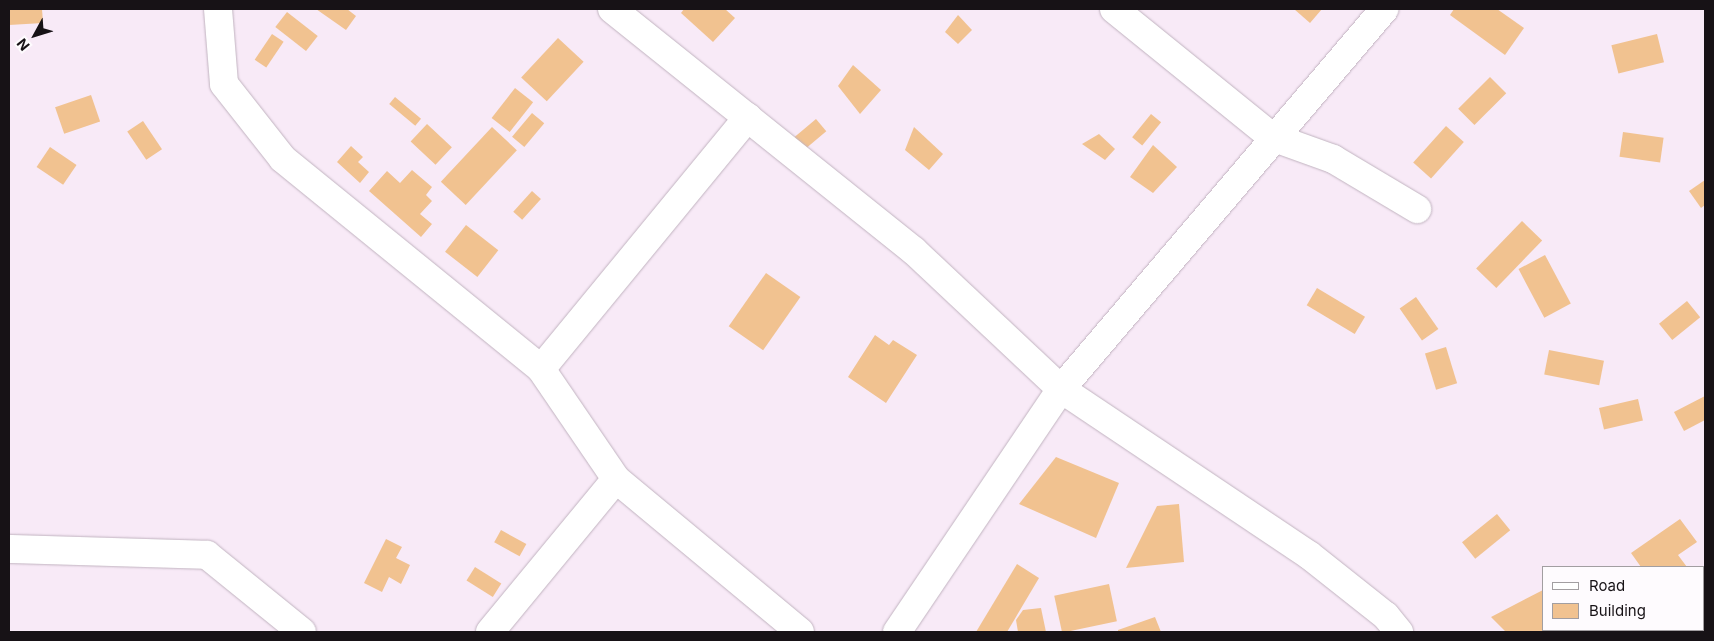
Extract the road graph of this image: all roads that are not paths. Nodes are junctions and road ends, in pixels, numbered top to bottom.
1 (218, 9) edge
2 (612, 9) edge
3 (1114, 9) edge
4 (1384, 9) edge
5 (748, 118) junction
6 (1272, 137) junction
7 (1417, 209) dead end
8 (540, 369) junction
9 (1062, 389) junction
10 (616, 479) junction
11 (9, 549) edge
12 (302, 632) edge
13 (490, 632) edge
14 (800, 632) edge
15 (897, 632) edge
16 (1399, 632) edge

1 - 8 street
2 - 5 street
3 - 6 street
4 - 6 street
5 - 8 street
5 - 9 street
6 - 7 street
6 - 9 street
8 - 10 street
9 - 15 street
9 - 16 street
10 - 13 street
10 - 14 street
11 - 12 street

